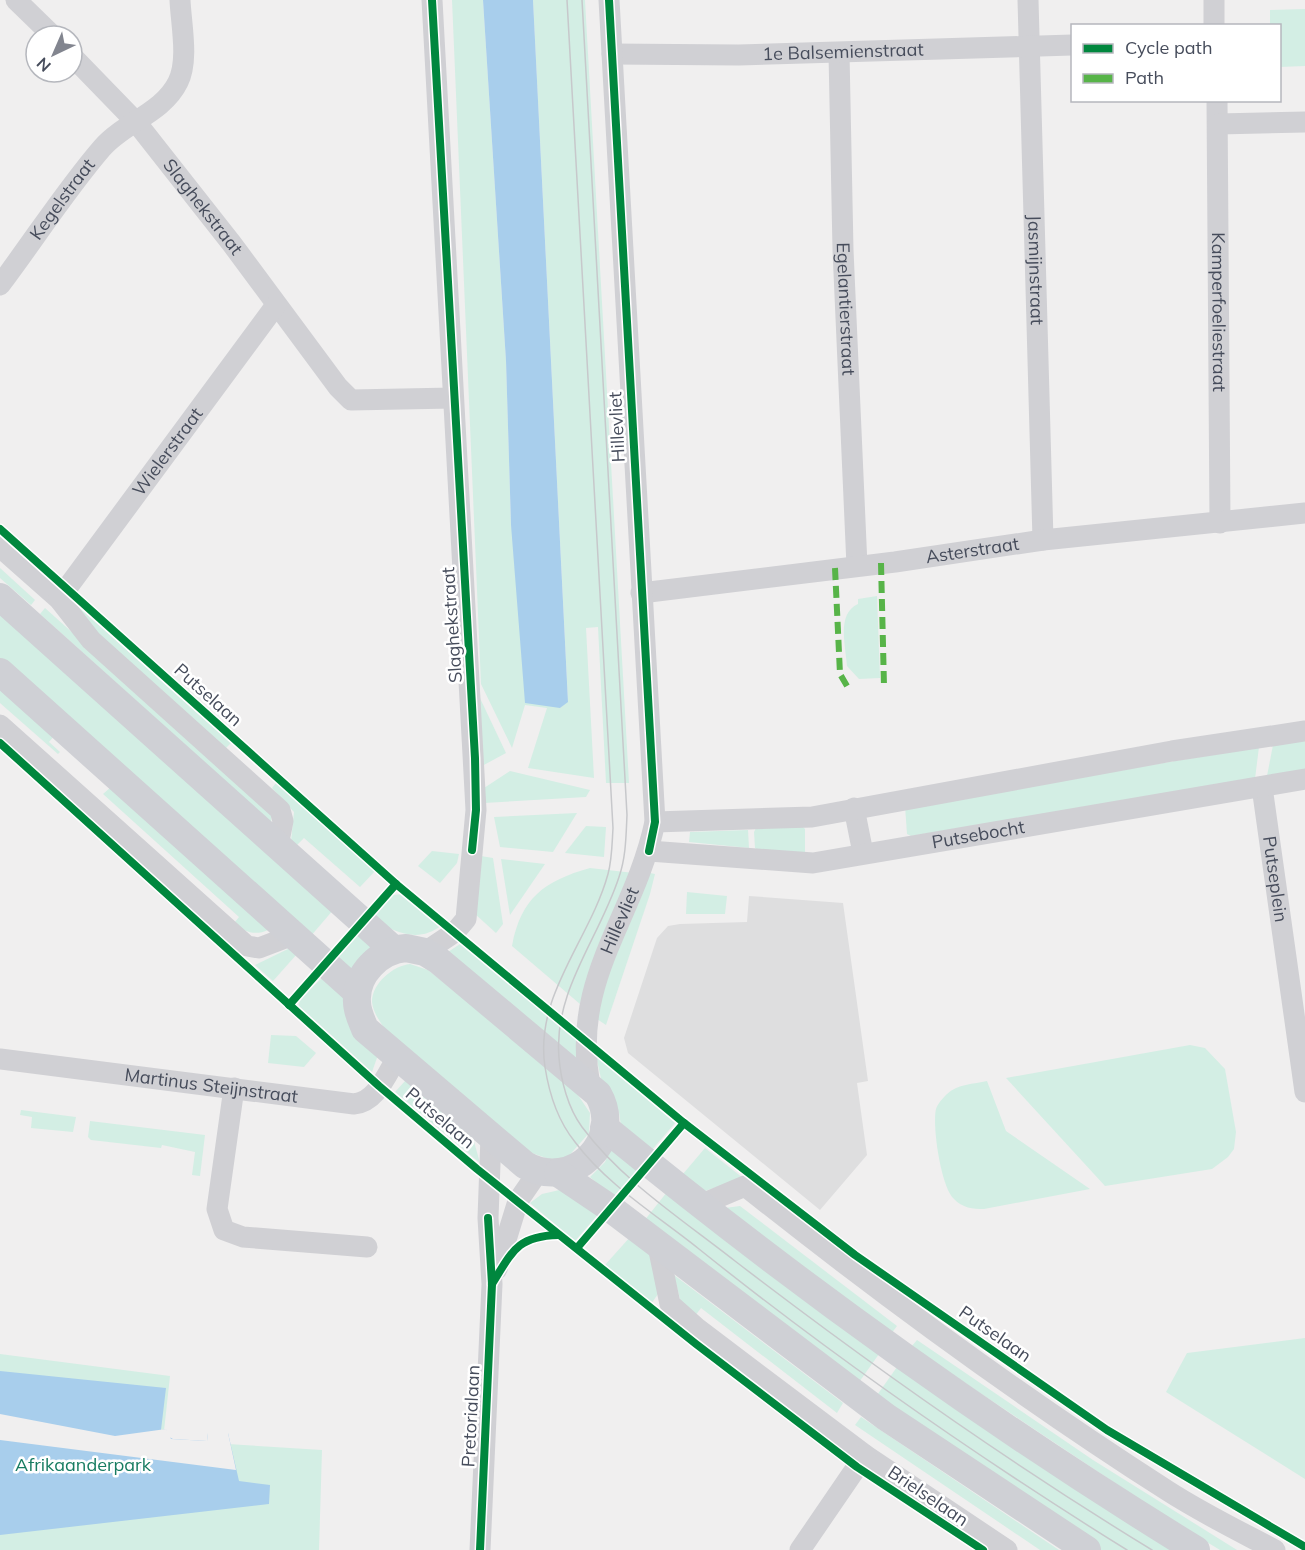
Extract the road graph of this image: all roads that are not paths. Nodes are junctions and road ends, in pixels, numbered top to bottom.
1 (16, 0) edge
2 (180, 0) edge
3 (432, 0) edge
4 (609, 0) edge
5 (1028, 0) edge
6 (1214, 0) edge
7 (41, 24) edge
8 (1214, 24) edge
9 (1071, 45) edge
10 (1028, 47) junction
11 (838, 53) junction
12 (612, 54) junction
13 (84, 68) edge
14 (1217, 102) edge
15 (136, 122) junction
16 (1305, 122) edge
17 (1218, 124) junction
18 (0, 285) edge
19 (276, 304) junction
20 (453, 398) junction
21 (1305, 513) edge
22 (1221, 523) junction
23 (1043, 540) junction
24 (0, 547) edge
25 (857, 566) junction
26 (641, 593) junction
27 (0, 597) edge
28 (59, 599) junction
29 (0, 672) edge
30 (0, 725) edge
31 (1305, 731) edge
32 (1305, 779) edge
33 (1262, 787) junction
34 (854, 808) junction
35 (655, 822) junction
36 (278, 846) junction
37 (649, 851) junction
38 (863, 853) junction
39 (293, 935) junction
40 (393, 949) junction
41 (425, 952) junction
42 (357, 992) junction
43 (398, 1056) junction
44 (0, 1059) edge
45 (590, 1086) junction
46 (234, 1088) junction
47 (1305, 1092) edge
48 (604, 1127) junction
49 (491, 1136) junction
50 (548, 1173) junction
51 (700, 1205) junction
52 (658, 1246) junction
53 (368, 1247) dead end
54 (492, 1284) junction
55 (865, 1455) junction
56 (480, 1550) edge
57 (800, 1550) edge
58 (1007, 1550) edge
59 (1087, 1550) edge
60 (1196, 1550) edge
61 (1275, 1550) edge

1 - 7 street
2 - 15 street, Kegelstraat
3 - 20 street
4 - 12 street, Hillevliet
5 - 10 street, Jasmijnstraat
6 - 8 street
9 - 10 street, 1e Balsemienstraat
10 - 11 street, 1e Balsemienstraat
10 - 23 street, Jasmijnstraat
11 - 12 street, 1e Balsemienstraat
11 - 25 street, Egelantierstraat
12 - 26 street, Hillevliet
13 - 15 street, Slaghekstraat
14 - 17 street, Kamperfoeliestraat
15 - 18 street, Kegelstraat
15 - 19 street, Slaghekstraat
16 - 17 street
17 - 22 street, Kamperfoeliestraat
19 - 20 street, Slaghekstraat
19 - 28 street, Wielerstraat
20 - 41 street, Slaghekstraat
21 - 22 street, Asterstraat
22 - 23 street, Asterstraat
23 - 25 street, Asterstraat
24 - 28 street, Putselaan
25 - 26 street, Asterstraat
26 - 35 street, Hillevliet
27 - 36 main road
28 - 36 street, Putselaan
29 - 39 main road
30 - 39 street
31 - 34 street
32 - 33 street, Putsebocht
33 - 38 street, Putsebocht
33 - 47 street, Putseplein
34 - 35 street
34 - 38 street
35 - 37 street, Hillevliet
36 - 40 main road
37 - 38 street, Putsebocht
37 - 45 street, Hillevliet
39 - 42 main road
40 - 41 main road
40 - 42 main road
41 - 45 main road
42 - 43 main road
43 - 46 street, Martinus Steijnstraat
43 - 49 main road
44 - 46 street, Martinus Steijnstraat
45 - 48 main road
46 - 53 street
48 - 50 main road
48 - 51 main road
49 - 50 main road
49 - 54 street, Pretorialaan
50 - 52 main road
50 - 54 street, Pretorialaan
51 - 60 main road
51 - 61 street, Putselaan
52 - 55 street
52 - 59 main road
54 - 56 street, Pretorialaan
55 - 57 street
55 - 58 street

